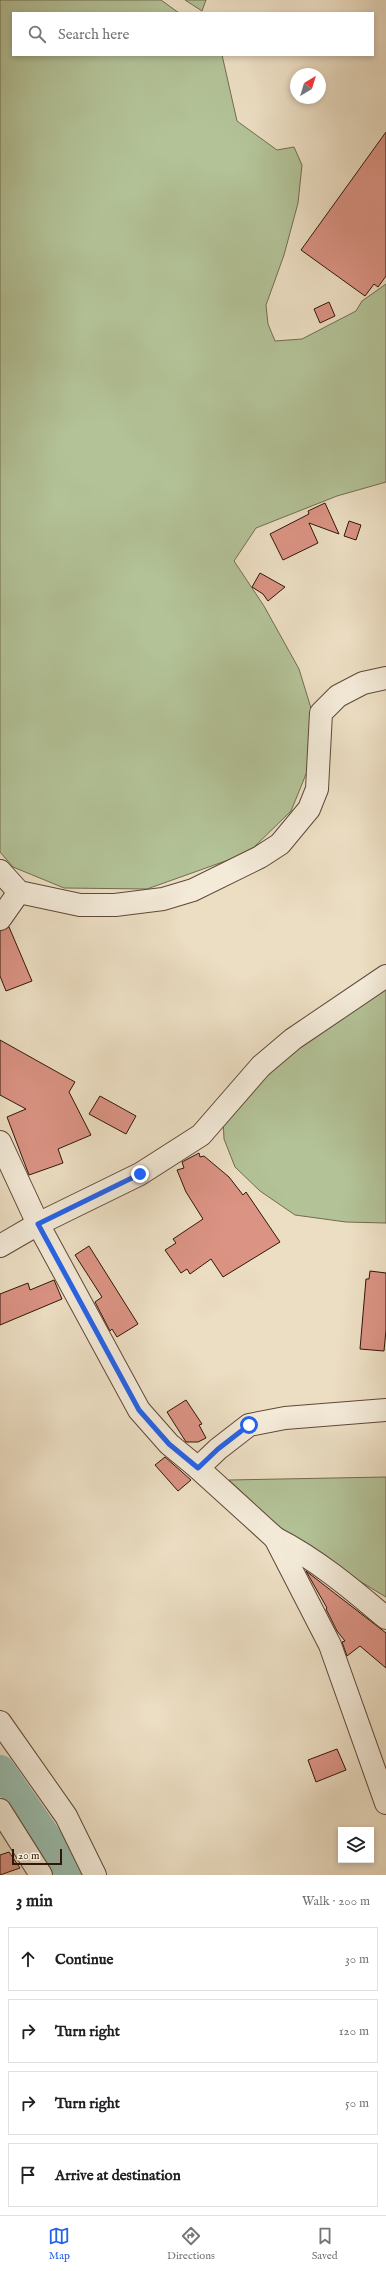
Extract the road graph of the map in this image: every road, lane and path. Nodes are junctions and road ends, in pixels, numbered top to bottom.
1 (386, 678) edge
2 (0, 871) edge
3 (19, 892) junction
4 (0, 919) edge
5 (386, 976) edge
6 (0, 1142) edge
7 (38, 1224) junction
8 (0, 1246) edge
9 (386, 1410) edge
10 (198, 1468) junction
11 (275, 1538) junction
12 (386, 1618) edge
13 (0, 1722) edge
14 (386, 1803) edge
15 (0, 1810) edge
16 (35, 1873) edge
17 (95, 1875) edge

1 - 3 street
2 - 3 street
3 - 4 street
5 - 7 street
6 - 7 street
7 - 8 street
7 - 10 street
9 - 10 street
10 - 11 street
11 - 12 street
11 - 14 street
13 - 17 street
15 - 16 street

